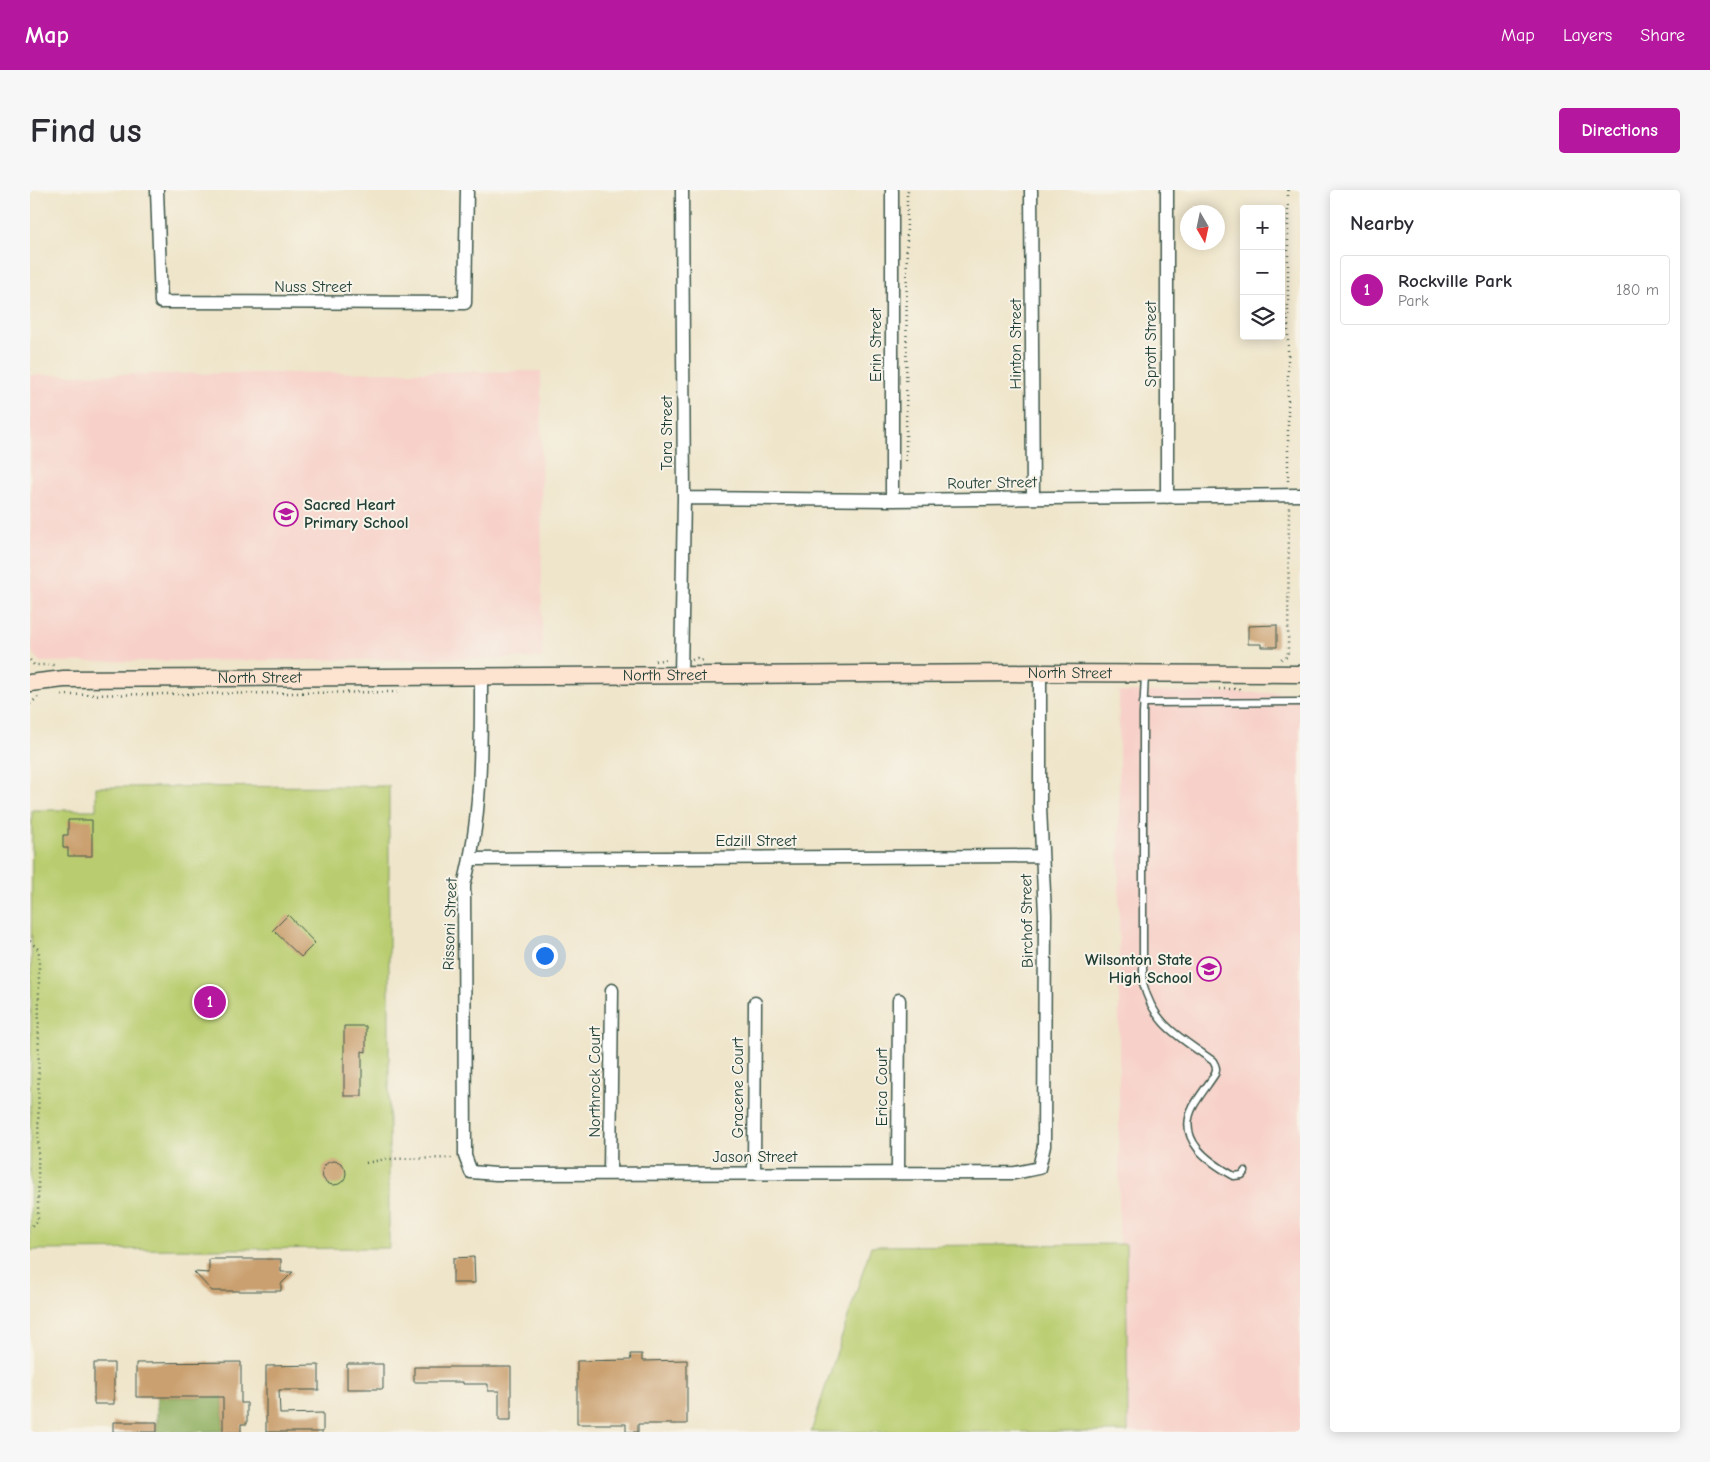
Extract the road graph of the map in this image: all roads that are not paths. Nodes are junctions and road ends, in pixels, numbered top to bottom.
1 (157, 190) edge
2 (467, 190) edge
3 (682, 190) edge
4 (892, 190) edge
5 (1031, 190) edge
6 (1167, 190) edge
7 (1294, 496) edge
8 (684, 498) junction
9 (1033, 498) junction
10 (1167, 498) junction
11 (892, 500) junction
12 (1040, 673) junction
13 (1145, 673) junction
14 (1300, 674) edge
15 (682, 676) junction
16 (481, 677) junction
17 (35, 689) edge
18 (1300, 702) edge
19 (1143, 703) junction
20 (1041, 856) junction
21 (471, 859) junction
22 (612, 990) dead end
23 (899, 1000) dead end
24 (755, 1003) dead end
25 (1039, 1168) joint
26 (1245, 1171) dead end
27 (470, 1172) joint
28 (610, 1173) junction
29 (754, 1173) junction
30 (898, 1173) junction

1 - 2 street, Nuss Street
3 - 8 street, Tara Street
4 - 11 street, Erin Street
5 - 9 street, Hinton Street
6 - 10 street, Sprott Street
7 - 10 street, Router Street
8 - 11 street, Router Street
8 - 15 street, Tara Street
9 - 10 street, Router Street
9 - 11 street, Router Street
12 - 13 street, North Street
12 - 15 street, North Street
12 - 20 street, Birchof Street
13 - 14 street, North Street
13 - 19 lane
15 - 16 street, North Street
16 - 17 street, North Street
16 - 21 street, Rissoni Street
18 - 19 lane
19 - 26 lane
20 - 21 street, Edzill Street
20 - 25 street, Birchof Street
21 - 27 street, Rissoni Street
22 - 28 street, Northrock Court
23 - 30 street, Erica Court
24 - 29 street, Gracene Court
25 - 30 street, Jason Street
27 - 28 street, Jason Street
28 - 29 street, Jason Street
29 - 30 street, Jason Street

